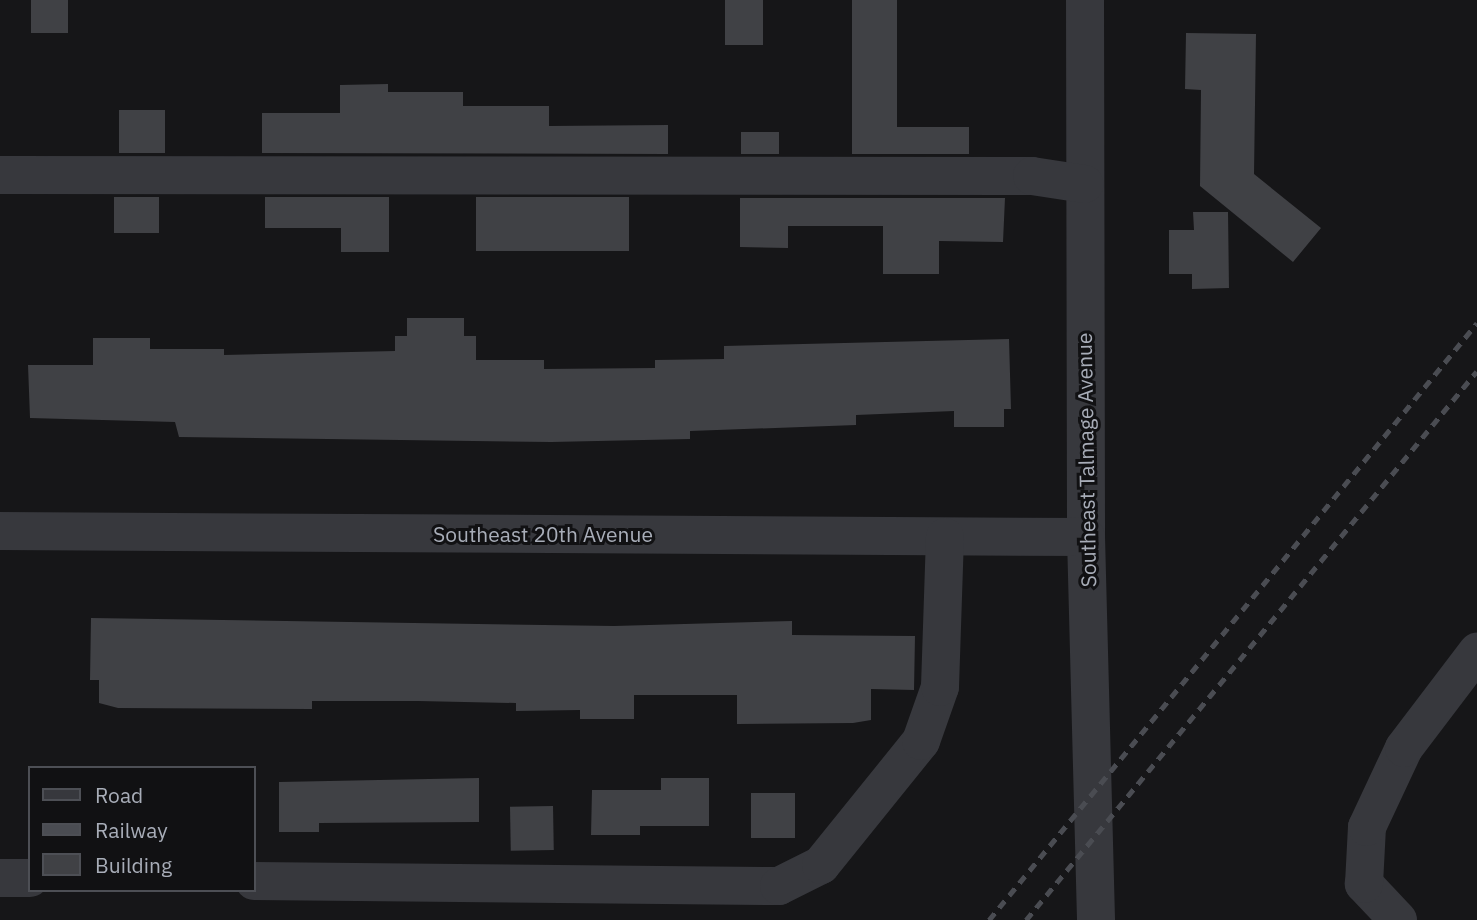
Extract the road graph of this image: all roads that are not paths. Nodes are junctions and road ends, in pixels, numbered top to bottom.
1 (1085, 0) edge
2 (0, 175) edge
3 (1084, 184) junction
4 (0, 531) edge
5 (945, 537) junction
6 (1086, 537) junction
7 (1477, 652) edge
8 (0, 878) edge
9 (28, 878) edge
10 (256, 881) edge
11 (1096, 920) edge
12 (1398, 920) edge

1 - 3 street, Southeast Talmage Avenue
2 - 3 street
3 - 6 street, Southeast Talmage Avenue
4 - 5 street, Southeast 20th Avenue
5 - 6 street, Southeast 20th Avenue
5 - 10 street
6 - 11 street, Southeast Talmage Avenue
7 - 12 street
8 - 9 street

